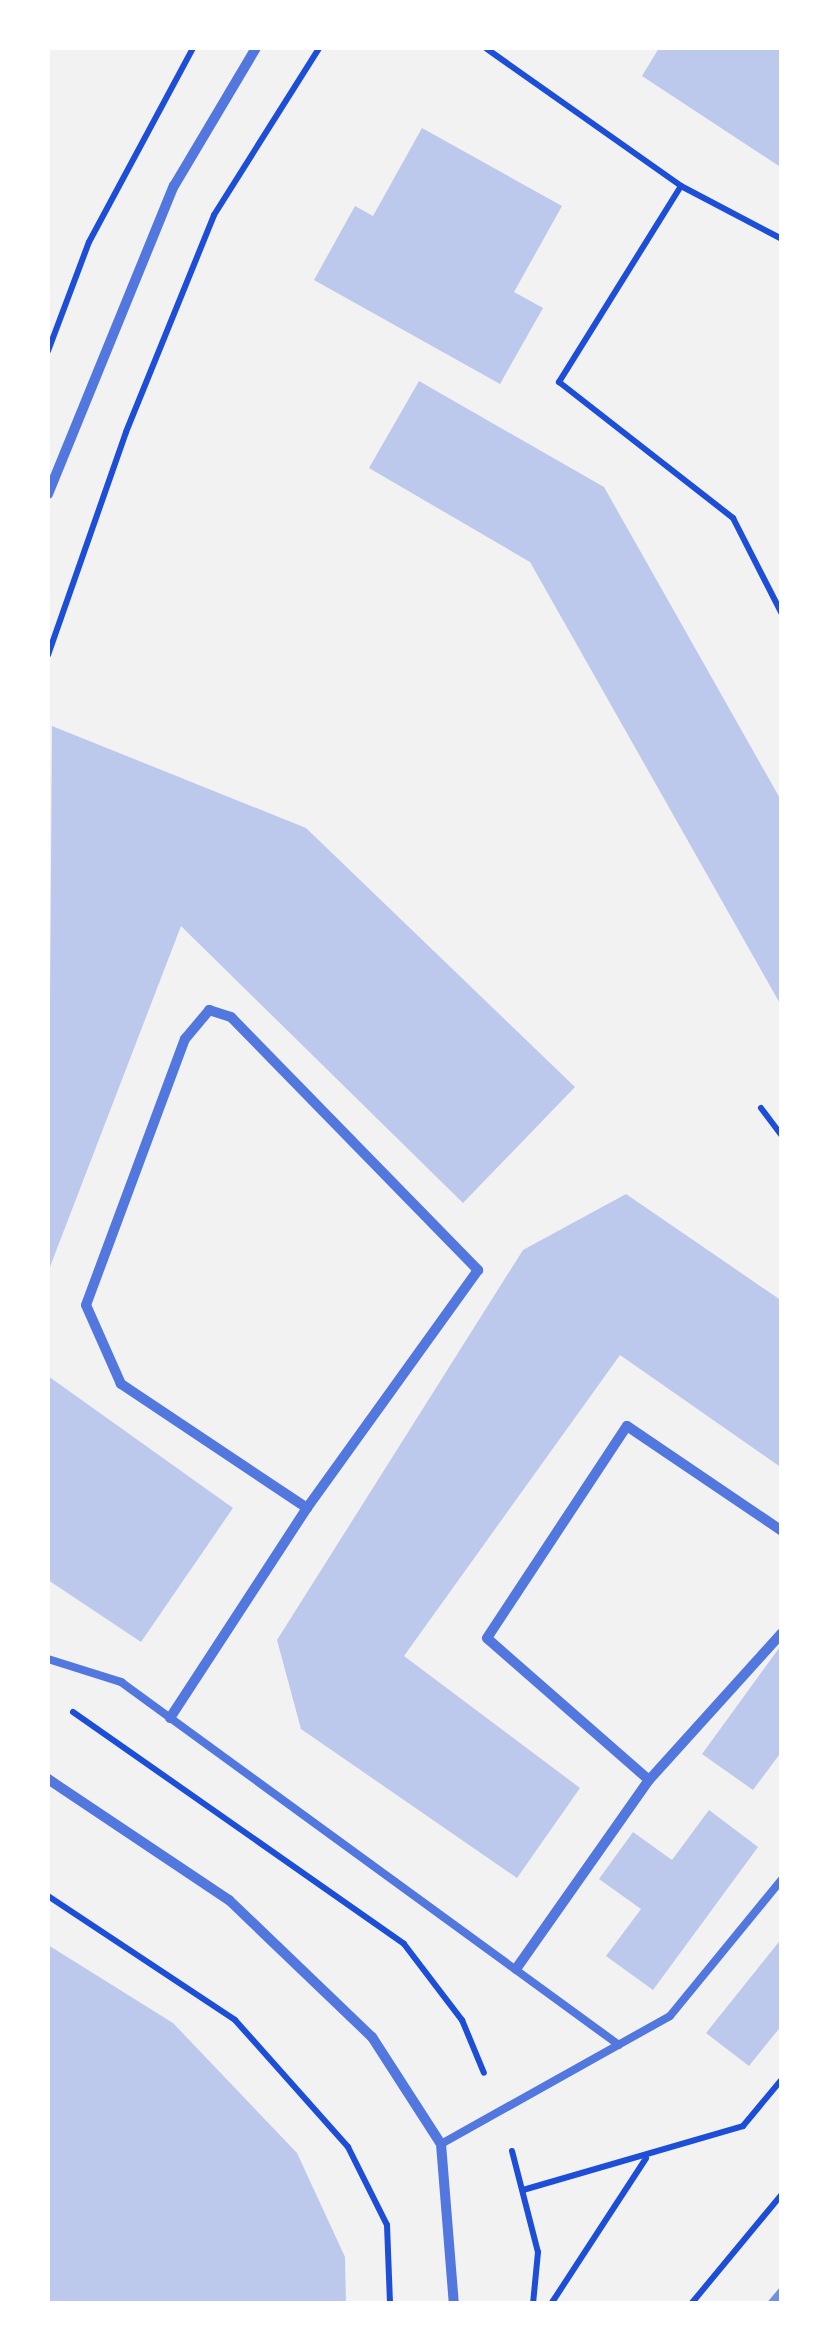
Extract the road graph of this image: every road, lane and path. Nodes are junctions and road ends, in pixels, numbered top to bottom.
1 (194, 48) edge
2 (256, 48) edge
3 (319, 48) edge
4 (487, 49) edge
5 (681, 186) junction
6 (782, 238) edge
7 (48, 351) edge
8 (48, 494) edge
9 (782, 614) edge
10 (48, 655) edge
11 (761, 1108) dead end
12 (782, 1136) edge
13 (307, 1508) junction
14 (782, 1530) edge
15 (782, 1633) edge
16 (48, 1659) edge
17 (170, 1718) junction
18 (48, 1779) edge
19 (649, 1780) junction
20 (782, 1879) edge
21 (48, 1896) edge
22 (516, 1969) junction
23 (620, 2045) junction
24 (782, 2079) edge
25 (441, 2144) junction
26 (647, 2157) junction
27 (523, 2190) dead end
28 (782, 2194) edge
29 (390, 2304) edge
30 (454, 2304) edge
31 (552, 2304) edge
32 (691, 2304) edge

1 - 7 path
2 - 8 street
3 - 10 path
4 - 5 path
5 - 6 path
5 - 9 path
11 - 12 path
13 - 13 street
13 - 17 street
14 - 19 street
15 - 19 street
16 - 17 lane
17 - 22 lane
18 - 25 street
19 - 22 street
20 - 23 lane
21 - 29 path
22 - 23 lane
23 - 25 lane
24 - 26 path
25 - 30 street
26 - 27 path
26 - 31 path
28 - 32 path

